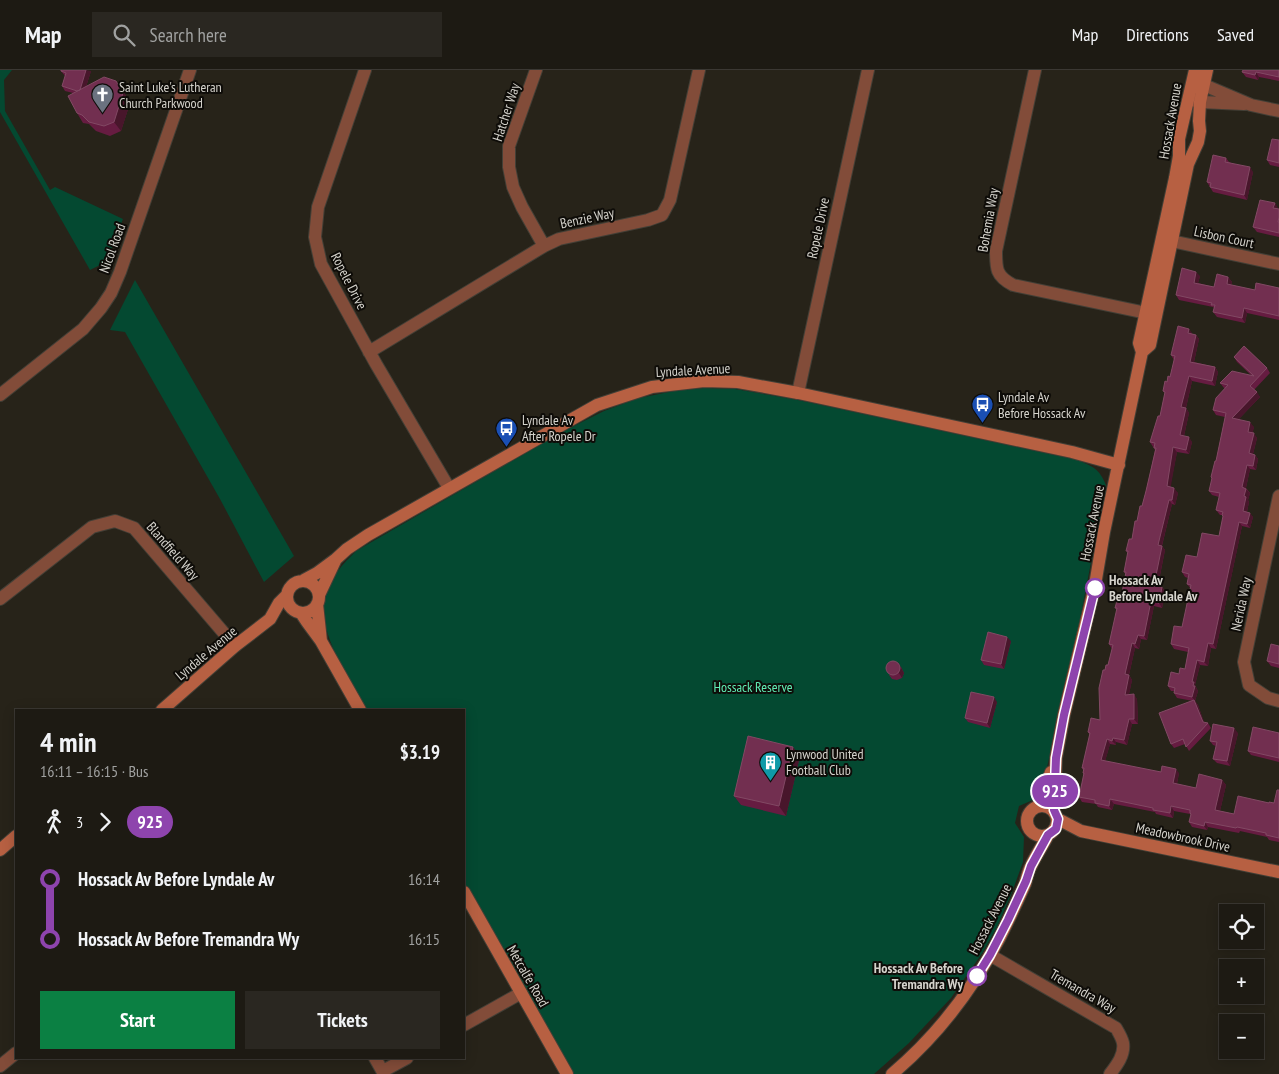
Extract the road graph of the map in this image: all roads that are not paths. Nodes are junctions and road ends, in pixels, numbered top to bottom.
1 (190, 70) edge
2 (365, 70) edge
3 (536, 70) edge
4 (699, 70) edge
5 (868, 70) edge
6 (1035, 70) edge
7 (1207, 70) edge
8 (1197, 79) edge
9 (1194, 101) junction
10 (1251, 105) junction
11 (1279, 111) edge
12 (1167, 240) junction
13 (544, 246) junction
14 (1279, 264) edge
15 (1151, 314) junction
16 (369, 352) junction
17 (798, 393) junction
18 (0, 395) edge
19 (1118, 464) junction
20 (449, 488) junction
21 (1279, 496) edge
22 (336, 559) junction
23 (304, 580) junction
24 (287, 595) junction
25 (318, 599) junction
26 (0, 600) edge
27 (298, 612) junction
28 (270, 619) junction
29 (321, 641) junction
30 (235, 646) junction
31 (1279, 701) edge
32 (163, 709) edge
33 (359, 709) edge
34 (1056, 758) junction
35 (1040, 805) junction
36 (1056, 814) junction
37 (1081, 831) junction
38 (1032, 833) junction
39 (1050, 834) junction
40 (15, 837) edge
41 (0, 850) edge
42 (1031, 866) junction
43 (1279, 872) edge
44 (465, 894) edge
45 (990, 955) junction
46 (521, 993) junction
47 (465, 1024) edge
48 (15, 1054) edge
49 (376, 1059) edge
50 (405, 1059) edge
51 (0, 1066) edge
52 (384, 1073) edge
53 (567, 1074) edge
54 (892, 1074) edge
55 (1110, 1074) edge

1 - 18 street, Nicol Road
2 - 16 street, Ropele Drive
3 - 13 street, Hatcher Way
4 - 13 street, Benzie Way
5 - 17 street, Ropele Drive
6 - 15 street, Bohemia Way
7 - 8 street, Hossack Avenue
8 - 9 street, Hossack Avenue
8 - 10 street
9 - 10 street
9 - 12 street, Hossack Avenue
9 - 12 street, Hossack Avenue
10 - 11 street
12 - 14 street, Lisbon Court
12 - 15 street, Hossack Avenue
13 - 16 street, Benzie Way
15 - 19 street, Hossack Avenue
16 - 20 street, Ropele Drive
17 - 19 street, Lyndale Avenue
17 - 20 street, Lyndale Avenue
19 - 34 street, Hossack Avenue
20 - 22 street, Lyndale Avenue
21 - 31 street, Nerida Way
22 - 23 street, Lyndale Avenue
22 - 25 street, Lyndale Avenue
23 - 24 street, Lyndale Avenue
23 - 25 street
24 - 27 street
24 - 28 street, Lyndale Avenue
25 - 27 street, Lyndale Avenue
25 - 29 street
26 - 30 street, Blandfield Way
27 - 28 street, Lyndale Avenue
27 - 29 street
28 - 30 street, Lyndale Avenue
29 - 33 street
30 - 32 street, Lyndale Avenue
34 - 35 street, Hossack Avenue
34 - 36 street, Hossack Avenue
35 - 36 street
35 - 38 street, Hossack Avenue
36 - 37 street, Meadowbrook Drive
36 - 39 street, Hossack Avenue
37 - 39 street, Meadowbrook Drive
37 - 43 street, Meadowbrook Drive
38 - 39 street
38 - 42 street, Hossack Avenue
39 - 42 street, Hossack Avenue
40 - 41 street
42 - 45 street, Hossack Avenue
44 - 46 street, Metcalfe Road
45 - 54 street, Hossack Avenue
45 - 55 street, Tremandra Way
46 - 47 street
46 - 53 street, Metcalfe Road
48 - 51 street
49 - 52 street
50 - 52 street

